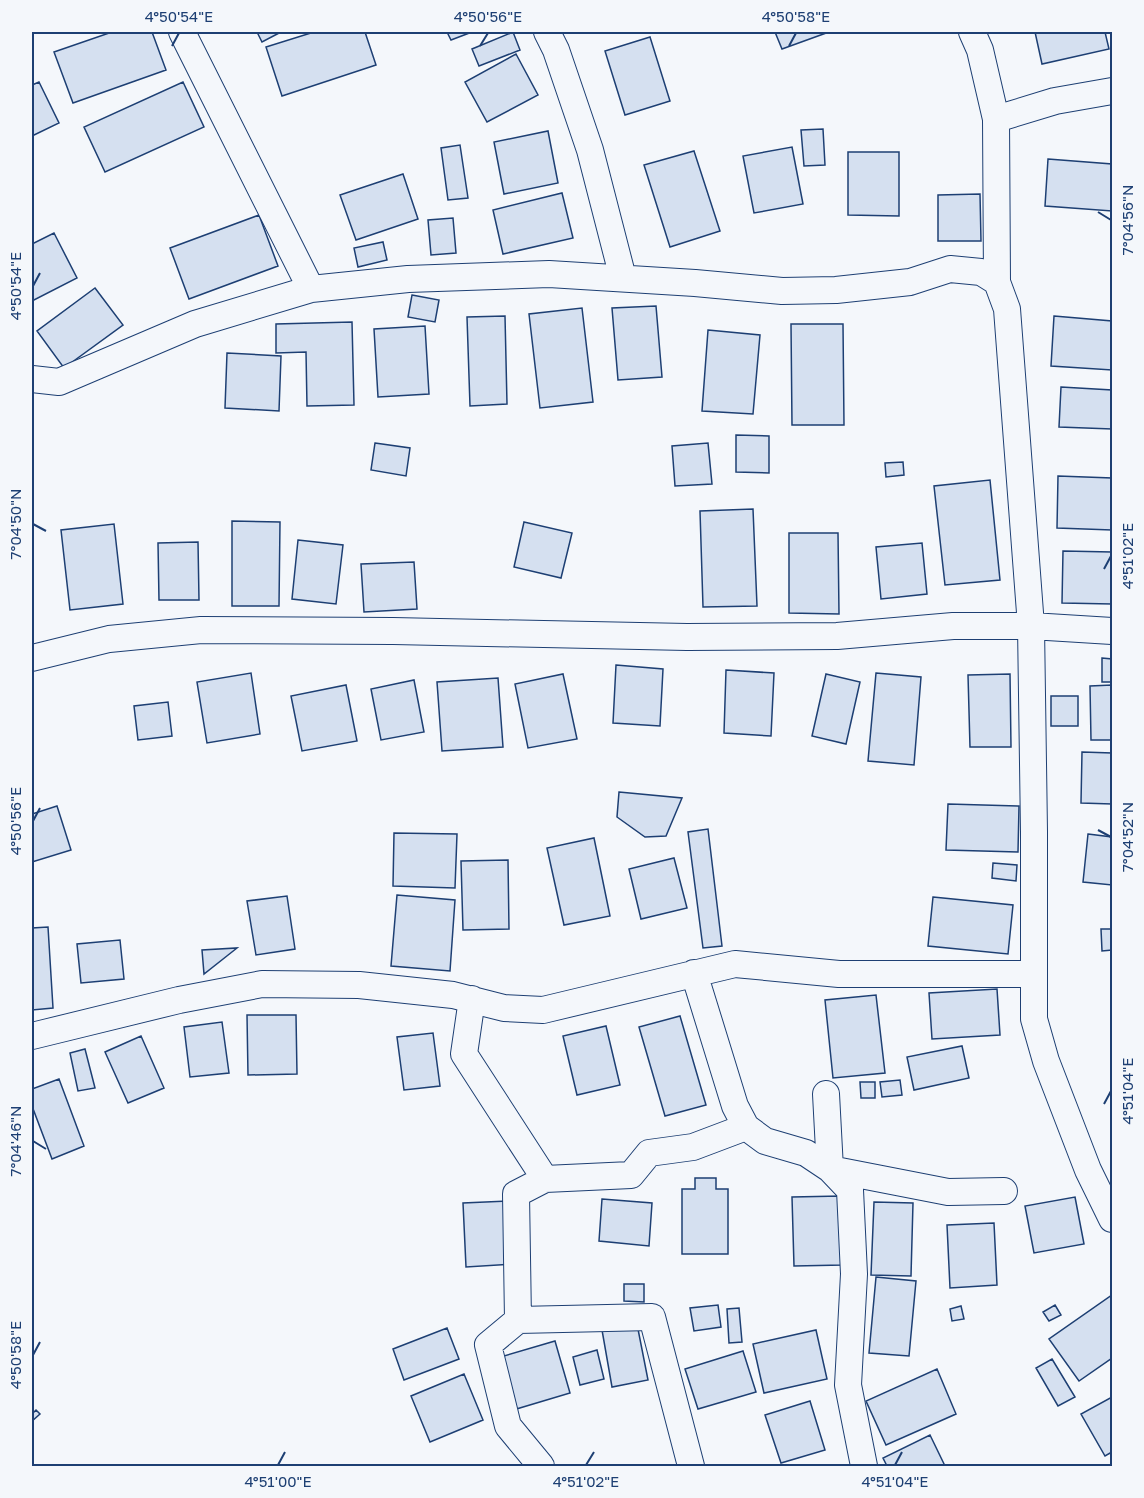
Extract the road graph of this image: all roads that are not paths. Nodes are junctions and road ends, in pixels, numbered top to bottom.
1 (182, 32) edge
2 (547, 32) edge
3 (972, 32) edge
4 (1113, 91) edge
5 (996, 119) junction
6 (623, 278) junction
7 (997, 282) junction
8 (311, 289) junction
9 (32, 379) edge
10 (1031, 626) junction
11 (1113, 631) edge
12 (32, 658) edge
13 (694, 973) junction
14 (1033, 974) junction
15 (472, 999) junction
16 (32, 1036) edge
17 (826, 1094) dead end
18 (746, 1127) junction
19 (830, 1169) junction
20 (545, 1179) junction
21 (1004, 1191) dead end
22 (1113, 1219) edge
23 (518, 1320) junction
24 (541, 1467) edge
25 (691, 1467) edge
26 (864, 1467) edge

1 - 8 street
2 - 6 street
3 - 5 street
4 - 5 street
5 - 7 street
6 - 7 street
6 - 8 street
7 - 10 street
8 - 9 street
10 - 11 street
10 - 12 street
10 - 14 street
13 - 14 street
13 - 15 street
13 - 18 street
14 - 22 street
15 - 16 street
15 - 20 street
17 - 19 street
18 - 19 street
18 - 20 street
19 - 21 street
19 - 26 street
20 - 23 street
23 - 24 street
23 - 25 street

